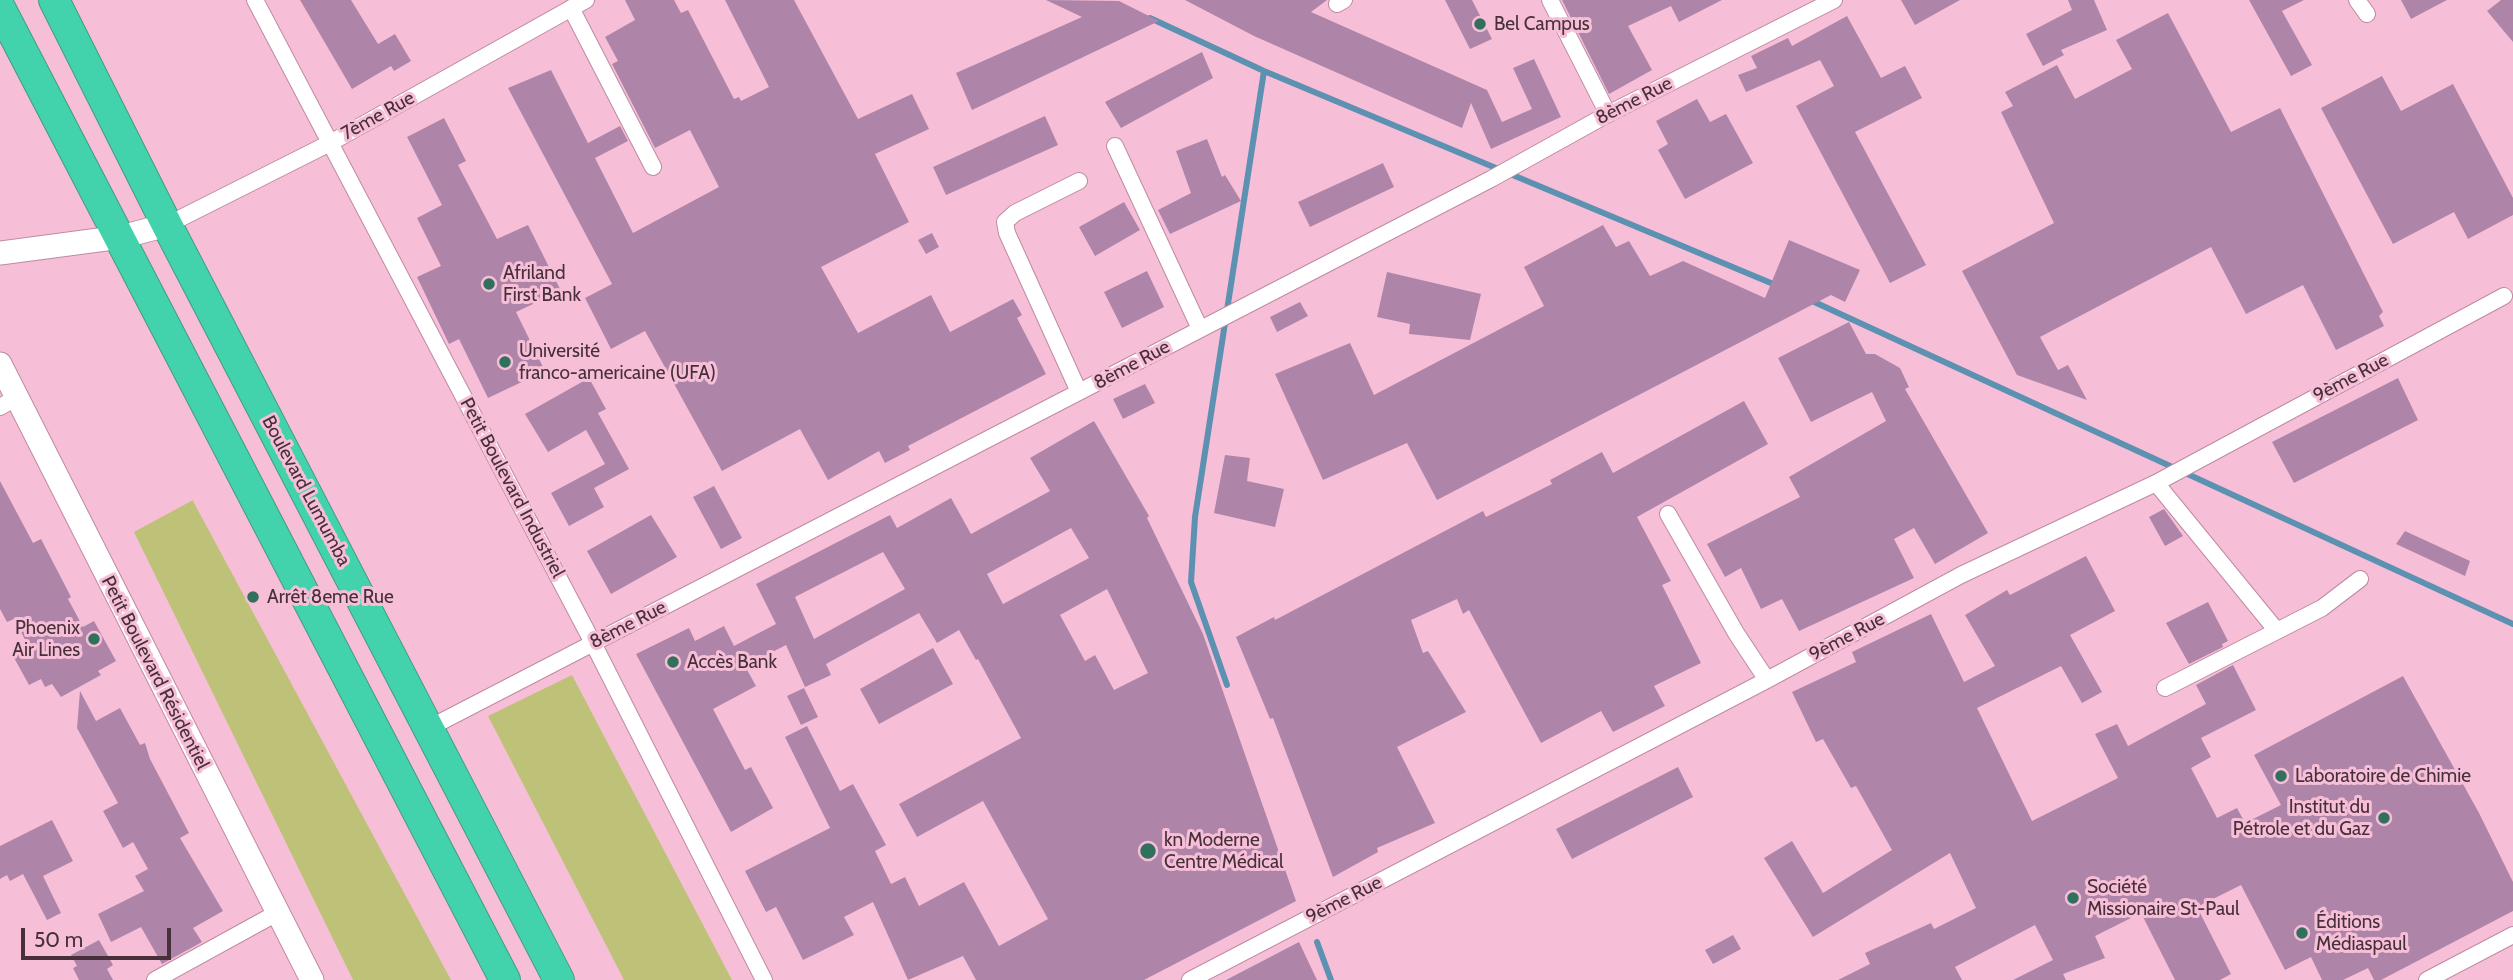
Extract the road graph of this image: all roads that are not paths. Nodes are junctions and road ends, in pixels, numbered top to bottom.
1 (54, 0) edge
2 (255, 0) edge
3 (586, 0) edge
4 (1550, 0) edge
5 (1834, 0) edge
6 (0, 8) edge
7 (571, 8) junction
8 (1608, 114) junction
9 (330, 143) junction
10 (1115, 146) dead end
11 (653, 167) dead end
12 (1079, 181) dead end
13 (167, 225) junction
14 (121, 237) junction
15 (0, 253) edge
16 (2504, 296) dead end
17 (1200, 329) junction
18 (0, 364) edge
19 (1079, 392) junction
20 (8, 402) edge
21 (2156, 482) junction
22 (1668, 514) dead end
23 (2360, 579) dead end
24 (2277, 631) junction
25 (593, 643) junction
26 (1768, 680) junction
27 (2165, 688) dead end
28 (429, 728) junction
29 (278, 913) junction
30 (2513, 935) edge
31 (155, 980) edge
32 (312, 980) edge
33 (505, 980) edge
34 (559, 980) edge
35 (764, 980) edge
36 (1190, 980) edge
37 (2427, 980) edge

1 - 13 highway, Boulevard Lumumba
2 - 9 street, Petit Boulevard Industriel
3 - 7 street, 7ème Rue
4 - 8 street
5 - 8 street, 8ème Rue
6 - 14 highway
7 - 9 street, 7ème Rue
7 - 11 street
8 - 17 street, 8ème Rue
9 - 13 street, 7ème Rue
9 - 25 street, Petit Boulevard Industriel
10 - 17 street
12 - 19 street
13 - 14 street
13 - 28 highway, Boulevard Lumumba
14 - 15 street
14 - 33 highway
16 - 21 street, 9ème Rue
17 - 19 street, 8ème Rue
18 - 20 street, Petit Boulevard Résidentiel
19 - 25 street, 8ème Rue
20 - 29 street, Petit Boulevard Résidentiel
21 - 24 street
21 - 26 street, 9ème Rue
22 - 26 street
23 - 24 street
24 - 27 street
25 - 28 street, 8ème Rue
25 - 35 street, Petit Boulevard Industriel
26 - 36 street, 9ème Rue
28 - 34 highway, Boulevard Lumumba
29 - 31 street
29 - 32 street, Petit Boulevard Résidentiel
30 - 37 street

